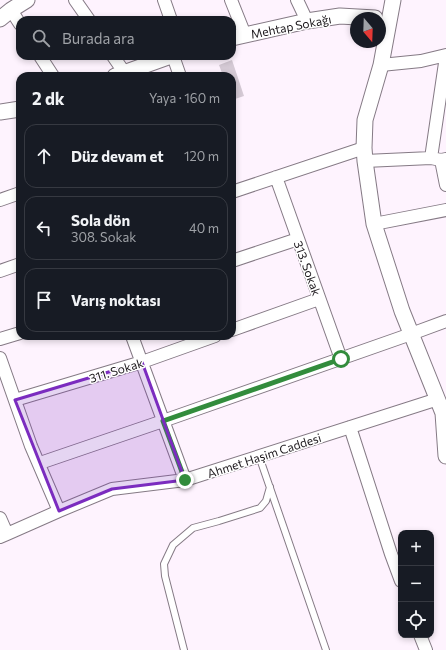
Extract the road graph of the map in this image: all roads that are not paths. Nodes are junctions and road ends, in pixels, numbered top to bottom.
1 (75, 0) edge
2 (164, 0) edge
3 (231, 0) edge
4 (297, 0) edge
5 (393, 0) edge
6 (16, 6) edge
7 (18, 16) edge
8 (86, 16) edge
9 (170, 16) edge
10 (234, 16) edge
11 (350, 17) edge
12 (386, 17) edge
13 (307, 21) junction
14 (236, 26) edge
15 (238, 36) edge
16 (382, 48) edge
17 (446, 55) edge
18 (43, 60) edge
19 (115, 60) edge
20 (160, 60) edge
21 (174, 60) edge
22 (381, 65) junction
23 (50, 72) edge
24 (119, 72) edge
25 (126, 72) edge
26 (178, 72) edge
27 (16, 110) edge
28 (0, 112) edge
29 (364, 154) junction
30 (440, 159) edge
31 (276, 177) junction
32 (446, 185) edge
33 (236, 191) edge
34 (16, 194) edge
35 (0, 200) edge
36 (446, 210) edge
37 (374, 224) junction
38 (298, 239) junction
39 (236, 260) edge
40 (16, 265) edge
41 (0, 271) edge
42 (319, 299) junction
43 (446, 321) edge
44 (236, 329) edge
45 (16, 334) edge
46 (412, 334) junction
47 (0, 339) edge
48 (134, 340) edge
49 (204, 340) edge
50 (0, 358) edge
51 (341, 359) junction
52 (142, 362) junction
53 (15, 400) junction
54 (442, 408) edge
55 (163, 421) junction
56 (350, 427) junction
57 (259, 456) junction
58 (446, 456) edge
59 (38, 462) junction
60 (185, 480) junction
61 (270, 487) junction
62 (59, 511) junction
63 (0, 518) edge
64 (4, 536) edge
65 (398, 573) edge
66 (421, 638) edge
67 (184, 650) edge
68 (326, 650) edge
69 (426, 650) edge

1 - 8 street
2 - 9 street
3 - 10 street
4 - 13 street
5 - 12 street
6 - 7 street
11 - 13 street, Mehtap Sokağı
13 - 15 street, Mehtap Sokağı
14 - 15 street
16 - 22 street
17 - 22 street
17 - 30 street
18 - 23 street
19 - 24 street
20 - 25 street
21 - 26 street
22 - 29 street
27 - 28 street
29 - 30 street
29 - 31 street
29 - 37 street
30 - 32 street
31 - 33 street
31 - 38 street, 313. Sokak
34 - 35 street
36 - 37 street
37 - 46 street
38 - 39 street
38 - 42 street, 313. Sokak
40 - 41 street
42 - 44 street
42 - 51 street, 313. Sokak
43 - 46 street
45 - 47 street
46 - 51 street
46 - 54 street
48 - 52 street
49 - 52 street, 311. Sokak
50 - 53 street
51 - 55 street
52 - 53 street, 311. Sokak
52 - 55 street
53 - 59 street
54 - 56 street, Ahmet Haşim Caddesi
54 - 58 street
55 - 59 street
55 - 60 street
56 - 57 street, Ahmet Haşim Caddesi
56 - 65 street
57 - 60 street, Ahmet Haşim Caddesi
57 - 61 lane
59 - 62 street
60 - 62 street, Ahmet Haşim Caddesi
61 - 67 lane
61 - 68 lane
62 - 64 street, Ahmet Haşim Caddesi
63 - 64 street
66 - 69 street

